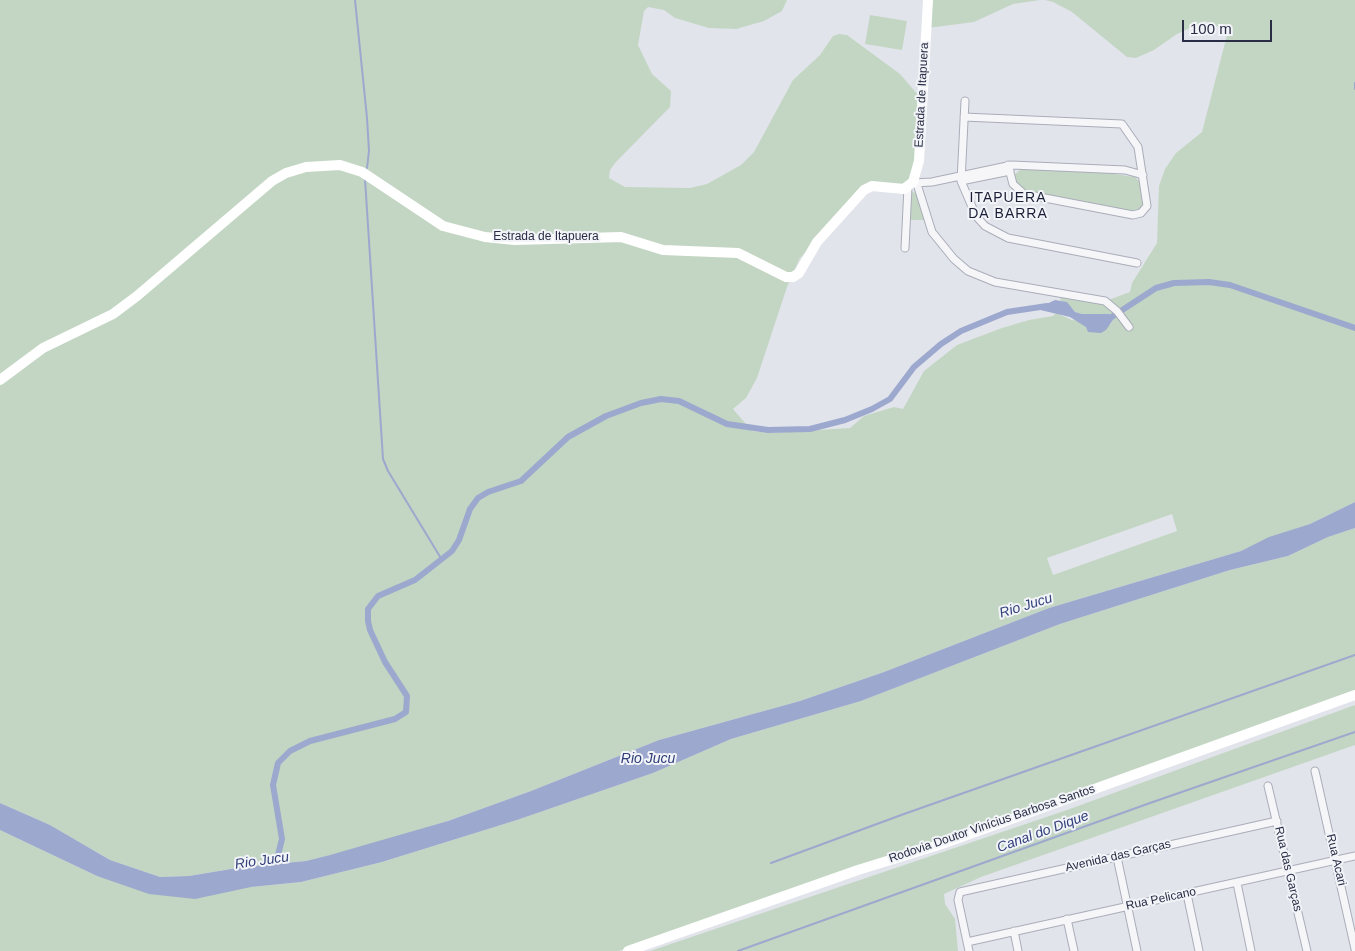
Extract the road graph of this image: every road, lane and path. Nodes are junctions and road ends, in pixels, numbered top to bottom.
1 (928, 0) edge
2 (965, 101) dead end
3 (964, 118) junction
4 (1009, 168) junction
5 (1143, 175) junction
6 (961, 178) junction
7 (913, 184) junction
8 (905, 248) dead end
9 (1138, 263) dead end
10 (1129, 327) dead end
11 (0, 380) edge
12 (1355, 695) edge
13 (1315, 771) dead end
14 (1268, 786) dead end
15 (1277, 821) junction
16 (1355, 856) edge
17 (1117, 857) junction
18 (1336, 860) junction
19 (1289, 871) junction
20 (1236, 883) junction
21 (1187, 894) junction
22 (1127, 907) junction
23 (1067, 919) junction
24 (1014, 931) junction
25 (967, 942) junction
26 (1355, 949) edge
27 (628, 951) edge
28 (969, 951) edge
29 (1018, 951) edge
30 (1074, 951) edge
31 (1137, 951) edge
32 (1199, 951) edge
33 (1251, 951) edge
34 (1307, 951) edge

1 - 7 street, Estrada de Itapuera
2 - 3 street
3 - 5 street
3 - 6 street
4 - 5 street
4 - 5 street
4 - 6 street
6 - 7 street
6 - 9 street
7 - 8 street
7 - 10 street
7 - 11 street, Estrada de Itapuera
12 - 27 street, Rodovia Doutor Vinícius Barbosa Santos
13 - 18 street, Rua Acari
14 - 15 street, Rua das Garças
15 - 17 street, Avenida das Garças
15 - 19 street, Rua das Garças
16 - 18 street, Rua Pelicano
17 - 22 street
17 - 25 street, Avenida das Garças
18 - 19 street, Rua Pelicano
18 - 26 street, Rua Acari
19 - 20 street, Rua Pelicano
19 - 34 street, Rua das Garças
20 - 21 street, Rua Pelicano
20 - 33 street
21 - 22 street, Rua Pelicano
21 - 32 street
22 - 23 street, Rua Pelicano
22 - 31 street
23 - 24 street, Rua Pelicano
23 - 30 street
24 - 25 street, Rua Pelicano
24 - 29 street
25 - 28 street

